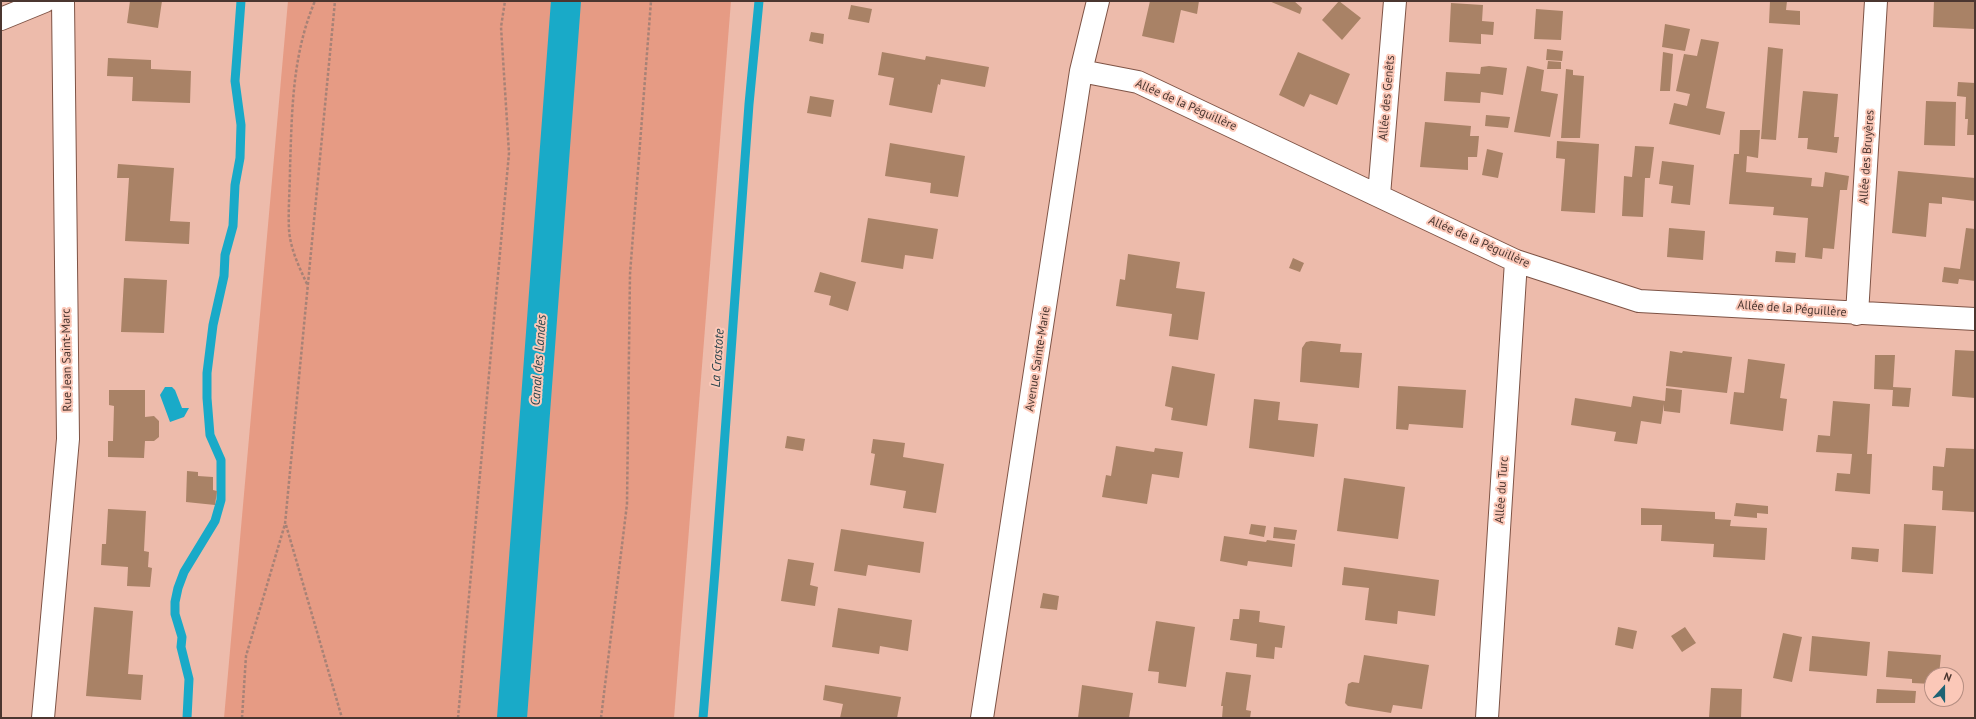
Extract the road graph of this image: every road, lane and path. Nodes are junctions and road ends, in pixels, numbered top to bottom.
1 (45, 1) edge
2 (63, 1) edge
3 (315, 1) edge
4 (335, 1) edge
5 (505, 1) edge
6 (651, 1) edge
7 (1098, 1) edge
8 (1395, 1) edge
9 (1876, 1) edge
10 (1, 19) edge
11 (1081, 72) junction
12 (1379, 195) junction
13 (1516, 261) junction
14 (308, 285) junction
15 (1857, 314) junction
16 (1975, 319) edge
17 (285, 524) junction
18 (43, 718) edge
19 (242, 718) edge
20 (342, 718) edge
21 (458, 718) edge
22 (601, 718) edge
23 (982, 718) edge
24 (1487, 718) edge

1 - 10 street
2 - 18 street, Rue Jean Saint-Marc
3 - 14 path
4 - 14 path
5 - 21 path
6 - 22 path
7 - 11 street, Avenue Sainte-Marie
8 - 12 street, Allée des Genêts
9 - 15 street, Allée des Bruyères
11 - 12 street, Allée de la Péguillère
11 - 23 street, Avenue Sainte-Marie
12 - 13 street, Allée de la Péguillère
13 - 15 street, Allée de la Péguillère
13 - 24 street, Allée du Turc
14 - 17 path
15 - 16 street, Allée de la Péguillère
17 - 19 path
17 - 20 path

